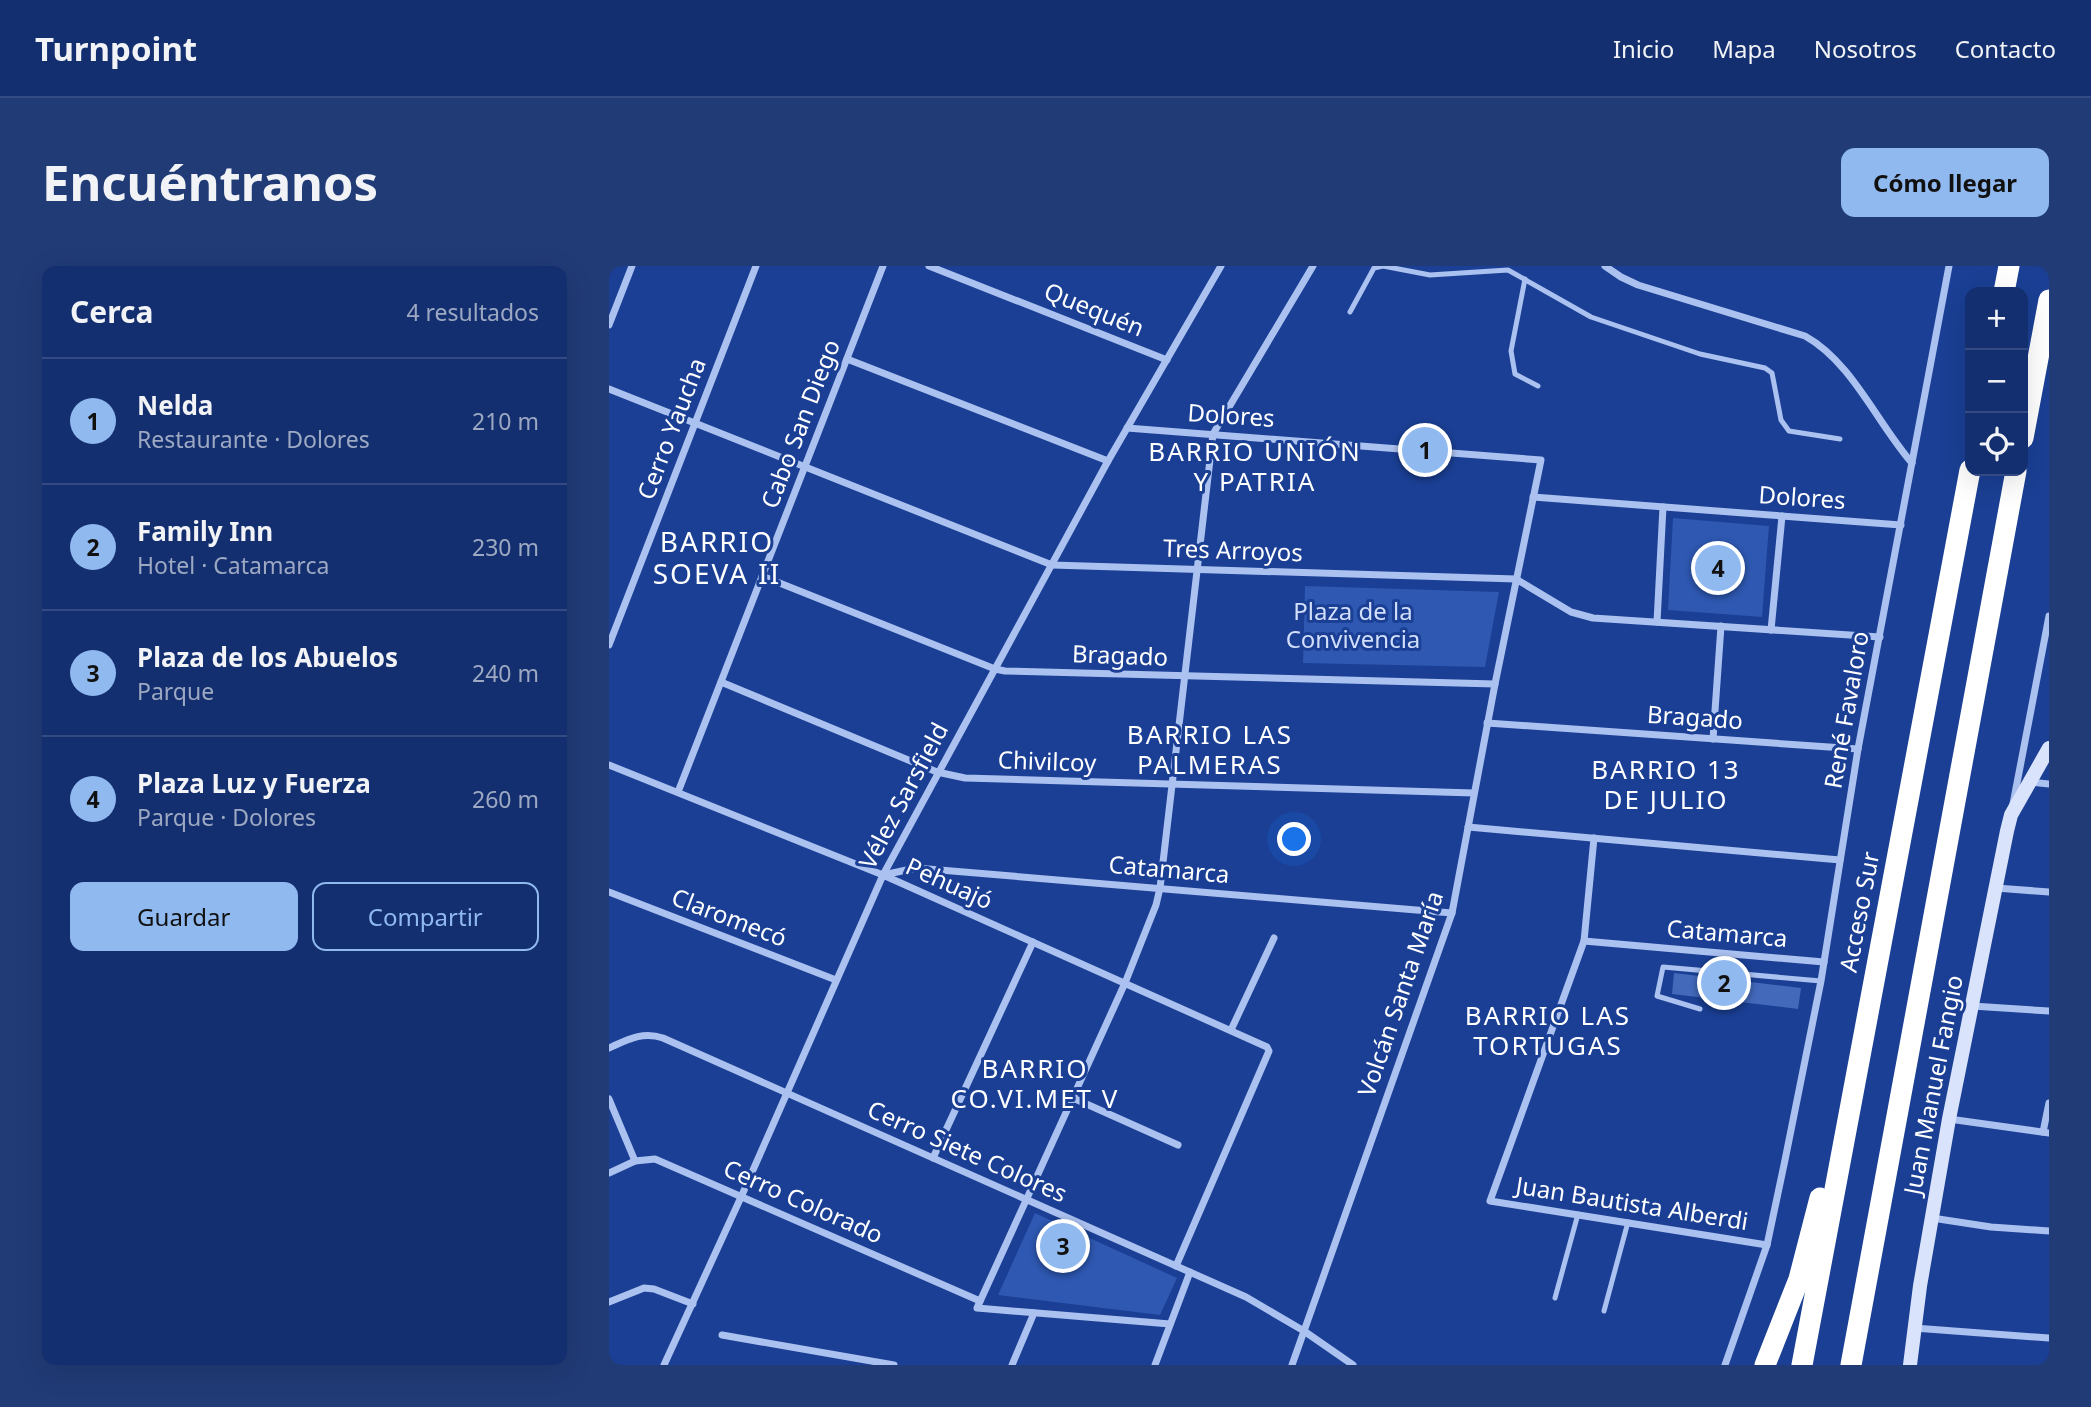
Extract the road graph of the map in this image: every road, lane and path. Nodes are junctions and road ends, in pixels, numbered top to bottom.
1 (632, 266) edge
2 (756, 266) edge
3 (883, 266) edge
4 (929, 266) edge
5 (1221, 266) edge
6 (1313, 266) edge
7 (1605, 266) edge
8 (1949, 266) edge
9 (2009, 266) edge
10 (1509, 268) edge
11 (1525, 279) junction
12 (2005, 287) edge
13 (2049, 300) edge
14 (1350, 312) dead end
15 (609, 325) edge
16 (846, 359) junction
17 (1167, 360) junction
18 (1538, 386) dead end
19 (609, 389) edge
20 (2028, 413) edge
21 (695, 423) junction
22 (1127, 428) junction
23 (1213, 434) junction
24 (1839, 439) dead end
25 (1541, 460) joint
26 (1108, 461) junction
27 (1912, 463) junction
28 (805, 467) junction
29 (1969, 476) edge
30 (2016, 476) edge
31 (1533, 497) junction
32 (1663, 507) junction
33 (1782, 516) junction
34 (1901, 525) junction
35 (1052, 565) junction
36 (1198, 569) junction
37 (762, 576) junction
38 (1516, 579) junction
39 (2049, 616) edge
40 (1657, 622) junction
41 (1721, 626) junction
42 (1771, 630) junction
43 (1879, 637) junction
44 (609, 645) edge
45 (995, 669) junction
46 (1185, 677) junction
47 (721, 682) junction
48 (1495, 684) junction
49 (1487, 723) junction
50 (1713, 738) junction
51 (2049, 748) edge
52 (1858, 749) junction
53 (609, 765) edge
54 (937, 772) junction
55 (2029, 782) junction
56 (2049, 784) edge
57 (1172, 785) junction
58 (678, 792) junction
59 (1474, 793) junction
60 (2011, 815) junction
61 (1468, 827) junction
62 (1594, 838) junction
63 (1840, 860) junction
64 (883, 875) junction
65 (1160, 888) junction
66 (1996, 888) junction
67 (609, 892) edge
68 (2049, 892) edge
69 (1452, 914) junction
70 (1274, 938) dead end
71 (1584, 941) junction
72 (1033, 942) junction
73 (1824, 962) junction
74 (836, 980) junction
75 (1821, 982) junction
76 (1125, 984) junction
77 (1972, 1006) junction
78 (1700, 1009) dead end
79 (2049, 1011) edge
80 (1231, 1030) junction
81 (1861, 1047) junction
82 (609, 1048) edge
83 (787, 1092) junction
84 (1073, 1098) junction
85 (609, 1099) edge
86 (2049, 1103) edge
87 (1949, 1119) junction
88 (2046, 1132) edge
89 (1893, 1139) junction
90 (1178, 1145) dead end
91 (933, 1158) junction
92 (635, 1161) junction
93 (609, 1173) edge
94 (742, 1195) junction
95 (1027, 1200) junction
96 (1578, 1214) junction
97 (1932, 1218) junction
98 (1628, 1222) junction
99 (2049, 1231) edge
100 (1767, 1245) junction
101 (1176, 1266) junction
102 (1190, 1272) junction
103 (1555, 1298) dead end
104 (609, 1302) edge
105 (693, 1304) junction
106 (979, 1305) junction
107 (1604, 1311) dead end
108 (1034, 1313) junction
109 (1170, 1324) junction
110 (1913, 1328) junction
111 (1304, 1331) junction
112 (722, 1335) dead end
113 (2049, 1338) edge
114 (664, 1365) edge
115 (894, 1365) edge
116 (1012, 1365) edge
117 (1155, 1365) edge
118 (1291, 1365) edge
119 (1353, 1365) edge
120 (1725, 1365) edge
121 (1765, 1365) edge
122 (1801, 1365) edge
123 (1851, 1365) edge
124 (1866, 1365) edge
125 (1910, 1365) edge

1 - 15 street
2 - 21 street, Cerro Yaucha
3 - 16 street, Cabo San Diego
4 - 17 street, Quequén
5 - 17 street, Vélez Sarsfield
6 - 23 street
7 - 27 street
8 - 27 street, René Favaloro
9 - 12 highway
10 - 11 lane
10 - 14 lane
11 - 18 lane
11 - 24 lane
13 - 20 highway
16 - 26 street
16 - 28 street, Cabo San Diego
17 - 22 street, Vélez Sarsfield
19 - 21 street, Tres Arroyos
21 - 28 street, Tres Arroyos
21 - 44 street, Cerro Yaucha
22 - 23 street, Dolores
22 - 26 street, Vélez Sarsfield
23 - 25 street, Dolores
23 - 36 street
25 - 31 street, Volcán Santa María
26 - 35 street, Vélez Sarsfield
27 - 34 street, René Favaloro
28 - 35 street, Tres Arroyos
28 - 37 street, Cabo San Diego
29 - 81 highway, Acceso Sur
30 - 89 highway
31 - 32 street, Dolores
31 - 38 street, Volcán Santa María
32 - 33 street, Dolores
32 - 40 street
33 - 34 street, Dolores
33 - 42 street
34 - 43 street, René Favaloro
35 - 36 street, Tres Arroyos
35 - 45 street, Vélez Sarsfield
36 - 38 street, Tres Arroyos
36 - 46 street
37 - 45 street, Bragado
37 - 47 street, Cabo San Diego
38 - 40 street, Tres Arroyos
38 - 48 street, Volcán Santa María
39 - 60 street, Juan Manuel Fangio
40 - 41 street, Tres Arroyos
41 - 42 street, Tres Arroyos
41 - 50 street
42 - 43 street, Tres Arroyos
43 - 52 street, René Favaloro
45 - 46 street, Bragado
45 - 54 street, Vélez Sarsfield
46 - 48 street, Bragado
46 - 57 street
47 - 54 street, Chivilcoy
47 - 58 street, Cabo San Diego
48 - 49 street, Volcán Santa María
49 - 50 street, Bragado
49 - 59 street, Volcán Santa María
50 - 52 street, Bragado
51 - 55 street, Juan Manuel Fangio
52 - 63 street, René Favaloro
53 - 58 street, Pehuajó
54 - 57 street, Chivilcoy
54 - 64 street, Vélez Sarsfield
55 - 56 street
55 - 60 street, Juan Manuel Fangio
57 - 59 street, Chivilcoy
57 - 65 street
58 - 64 street, Pehuajó
59 - 61 street, Volcán Santa María
60 - 66 street, Juan Manuel Fangio
61 - 62 street
61 - 69 street, Volcán Santa María
62 - 63 street
62 - 71 street
63 - 73 street, René Favaloro
64 - 65 street, Catamarca
64 - 72 street, Pehuajó
64 - 74 street, Vélez Sarsfield
65 - 69 street, Catamarca
65 - 76 street
66 - 68 street
66 - 77 street, Juan Manuel Fangio
67 - 74 street, Claromecó
69 - 111 street, Volcán Santa María
70 - 80 street
71 - 73 street, Catamarca
71 - 96 street, Juan Bautista Alberdi
72 - 76 street, Pehuajó
72 - 91 street
73 - 75 street, René Favaloro
74 - 83 street, Vélez Sarsfield
75 - 78 lane
75 - 100 street, René Favaloro
76 - 80 street, Pehuajó
76 - 84 street
77 - 79 street
77 - 87 street, Juan Manuel Fangio
80 - 101 street, Pehuajó
81 - 121 highway
81 - 122 highway, Acceso Sur
82 - 83 street, Cerro Siete Colores
83 - 91 street, Cerro Siete Colores
83 - 94 street, Vélez Sarsfield
84 - 90 street
84 - 95 street
85 - 92 street
86 - 88 street
87 - 88 street
87 - 97 street, Juan Manuel Fangio
89 - 123 highway
89 - 124 highway
91 - 95 street, Cerro Siete Colores
92 - 93 street, Cerro Colorado
92 - 94 street, Cerro Colorado
94 - 105 street, Vélez Sarsfield
94 - 106 street, Cerro Colorado
95 - 101 street, Cerro Siete Colores
95 - 106 street
96 - 98 street, Juan Bautista Alberdi
96 - 103 lane
97 - 99 street
97 - 110 street, Juan Manuel Fangio
98 - 100 street, Juan Bautista Alberdi
98 - 107 lane
100 - 120 street, René Favaloro
101 - 102 street, Cerro Siete Colores
102 - 109 street
102 - 111 street, Cerro Siete Colores
104 - 105 street
105 - 114 street, Vélez Sarsfield
106 - 108 street, Cerro Colorado
108 - 109 street, Cerro Colorado
108 - 116 street
109 - 117 street
110 - 113 street
110 - 125 street, Juan Manuel Fangio
111 - 118 street, Volcán Santa María
111 - 119 street, Cerro Siete Colores
112 - 115 street

